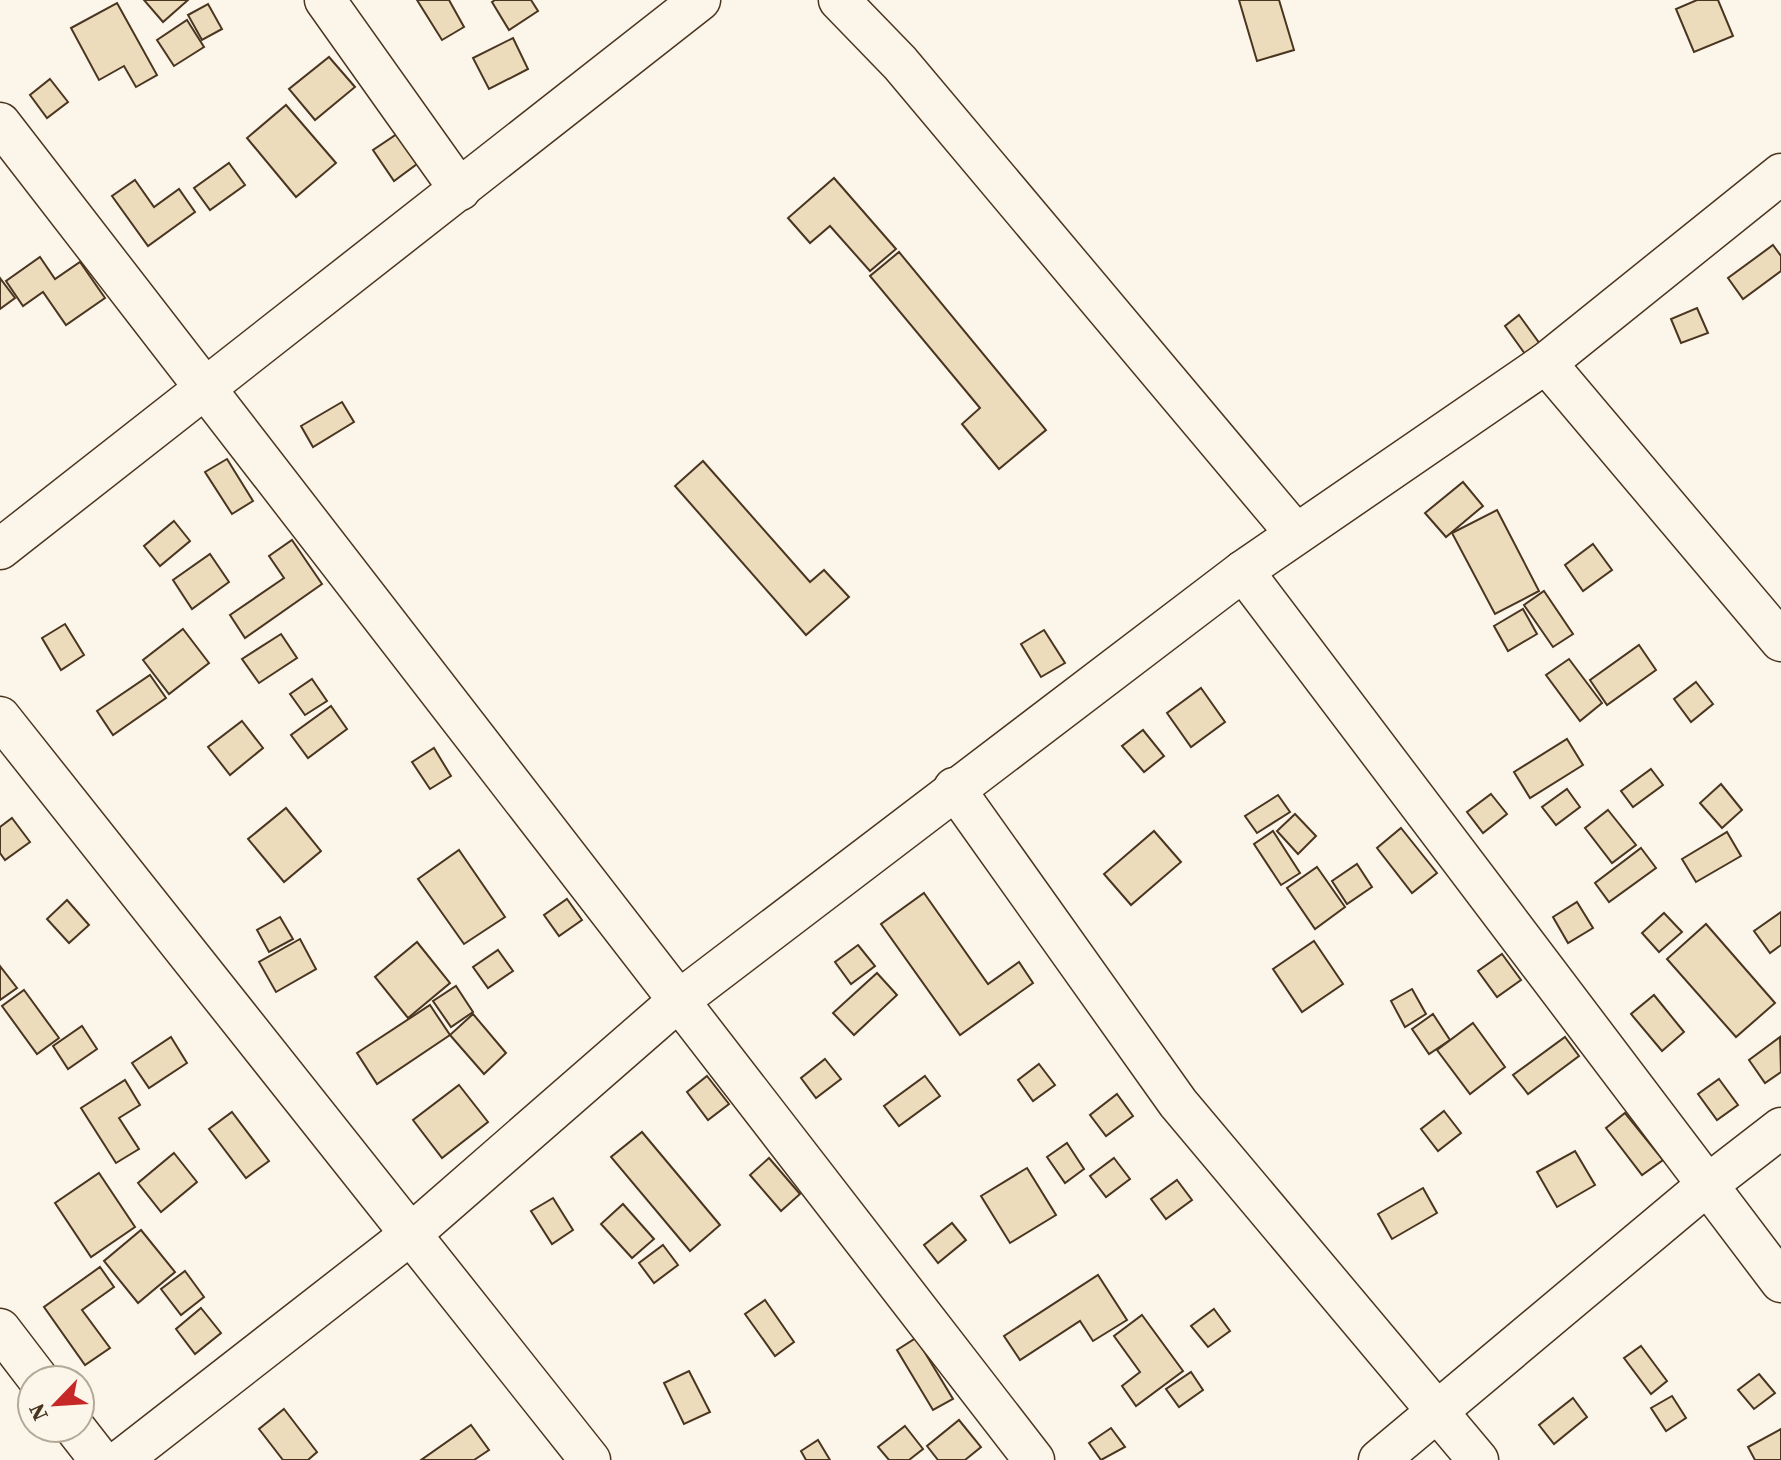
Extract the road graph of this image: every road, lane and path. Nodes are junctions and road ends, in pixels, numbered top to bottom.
1 (325, 0) edge
2 (700, 0) edge
3 (839, 0) edge
4 (0, 123) edge
5 (1781, 174) edge
6 (460, 190) junction
7 (1546, 363) junction
8 (207, 387) junction
9 (1296, 534) junction
10 (0, 549) edge
11 (1243, 571) junction
12 (1781, 641) edge
13 (0, 717) edge
14 (954, 788) junction
15 (677, 1002) junction
16 (1781, 1128) edge
17 (1706, 1186) junction
18 (411, 1234) junction
19 (1781, 1282) edge
20 (0, 1329) edge
21 (27, 1364) edge
22 (1439, 1410) junction
23 (88, 1444) edge
24 (100, 1460) edge
25 (121, 1460) edge
26 (590, 1460) edge
27 (1034, 1460) edge
28 (1379, 1460) edge
29 (1478, 1460) edge

1 - 6 street
2 - 6 street
3 - 9 street
4 - 8 street
5 - 7 street
6 - 8 street
7 - 9 street
7 - 12 street
8 - 10 street
8 - 15 street
9 - 11 street
11 - 14 street
11 - 17 street
13 - 18 street
14 - 15 street
14 - 22 street
15 - 18 street
15 - 27 street
16 - 17 street
17 - 19 street
17 - 22 street
18 - 25 street
18 - 26 street
20 - 21 street
22 - 28 street
22 - 29 street
23 - 24 street

